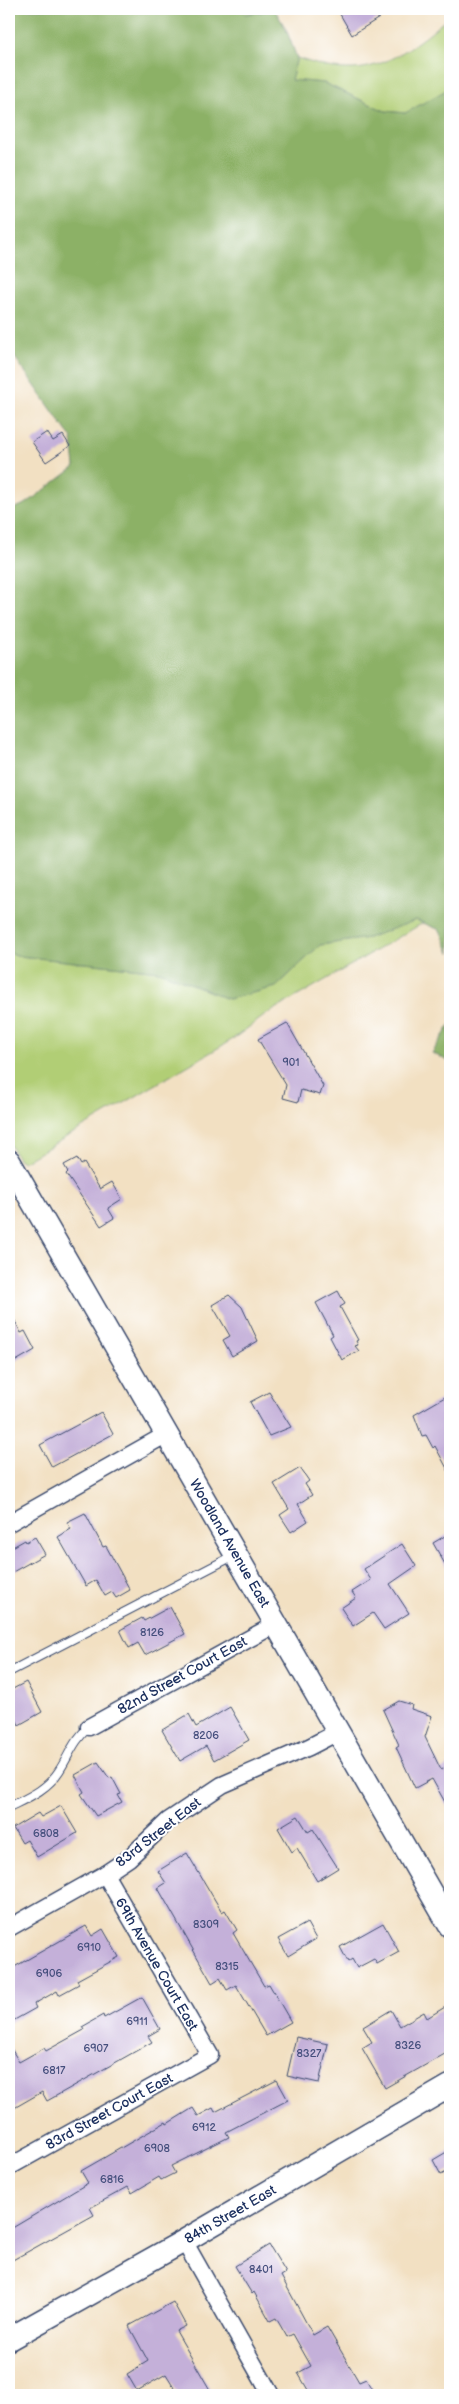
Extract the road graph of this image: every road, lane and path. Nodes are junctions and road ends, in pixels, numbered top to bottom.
1 (10, 1165) edge
2 (167, 1434) junction
3 (9, 1523) edge
4 (236, 1554) junction
5 (276, 1624) junction
6 (9, 1672) edge
7 (89, 1727) joint
8 (338, 1732) junction
9 (9, 1807) edge
10 (105, 1874) junction
11 (450, 1926) edge
12 (9, 1928) edge
13 (210, 2055) joint
14 (450, 2086) edge
15 (9, 2167) edge
16 (184, 2241) junction
17 (9, 2339) edge
18 (270, 2395) edge

1 - 2 street, Woodland Avenue East
2 - 3 street
2 - 4 street, Woodland Avenue East
4 - 5 street, Woodland Avenue East
4 - 6 lane
5 - 7 street, 82nd Street Court East
5 - 8 street, Woodland Avenue East
7 - 9 lane
8 - 10 street, 83rd Street East
8 - 11 street, Woodland Avenue East
10 - 12 street, 83rd Street East
10 - 13 street, 69th Avenue Court East
13 - 15 street, 83rd Street Court East
14 - 16 street, 84th Street East
16 - 17 street, 84th Street East
16 - 18 street

